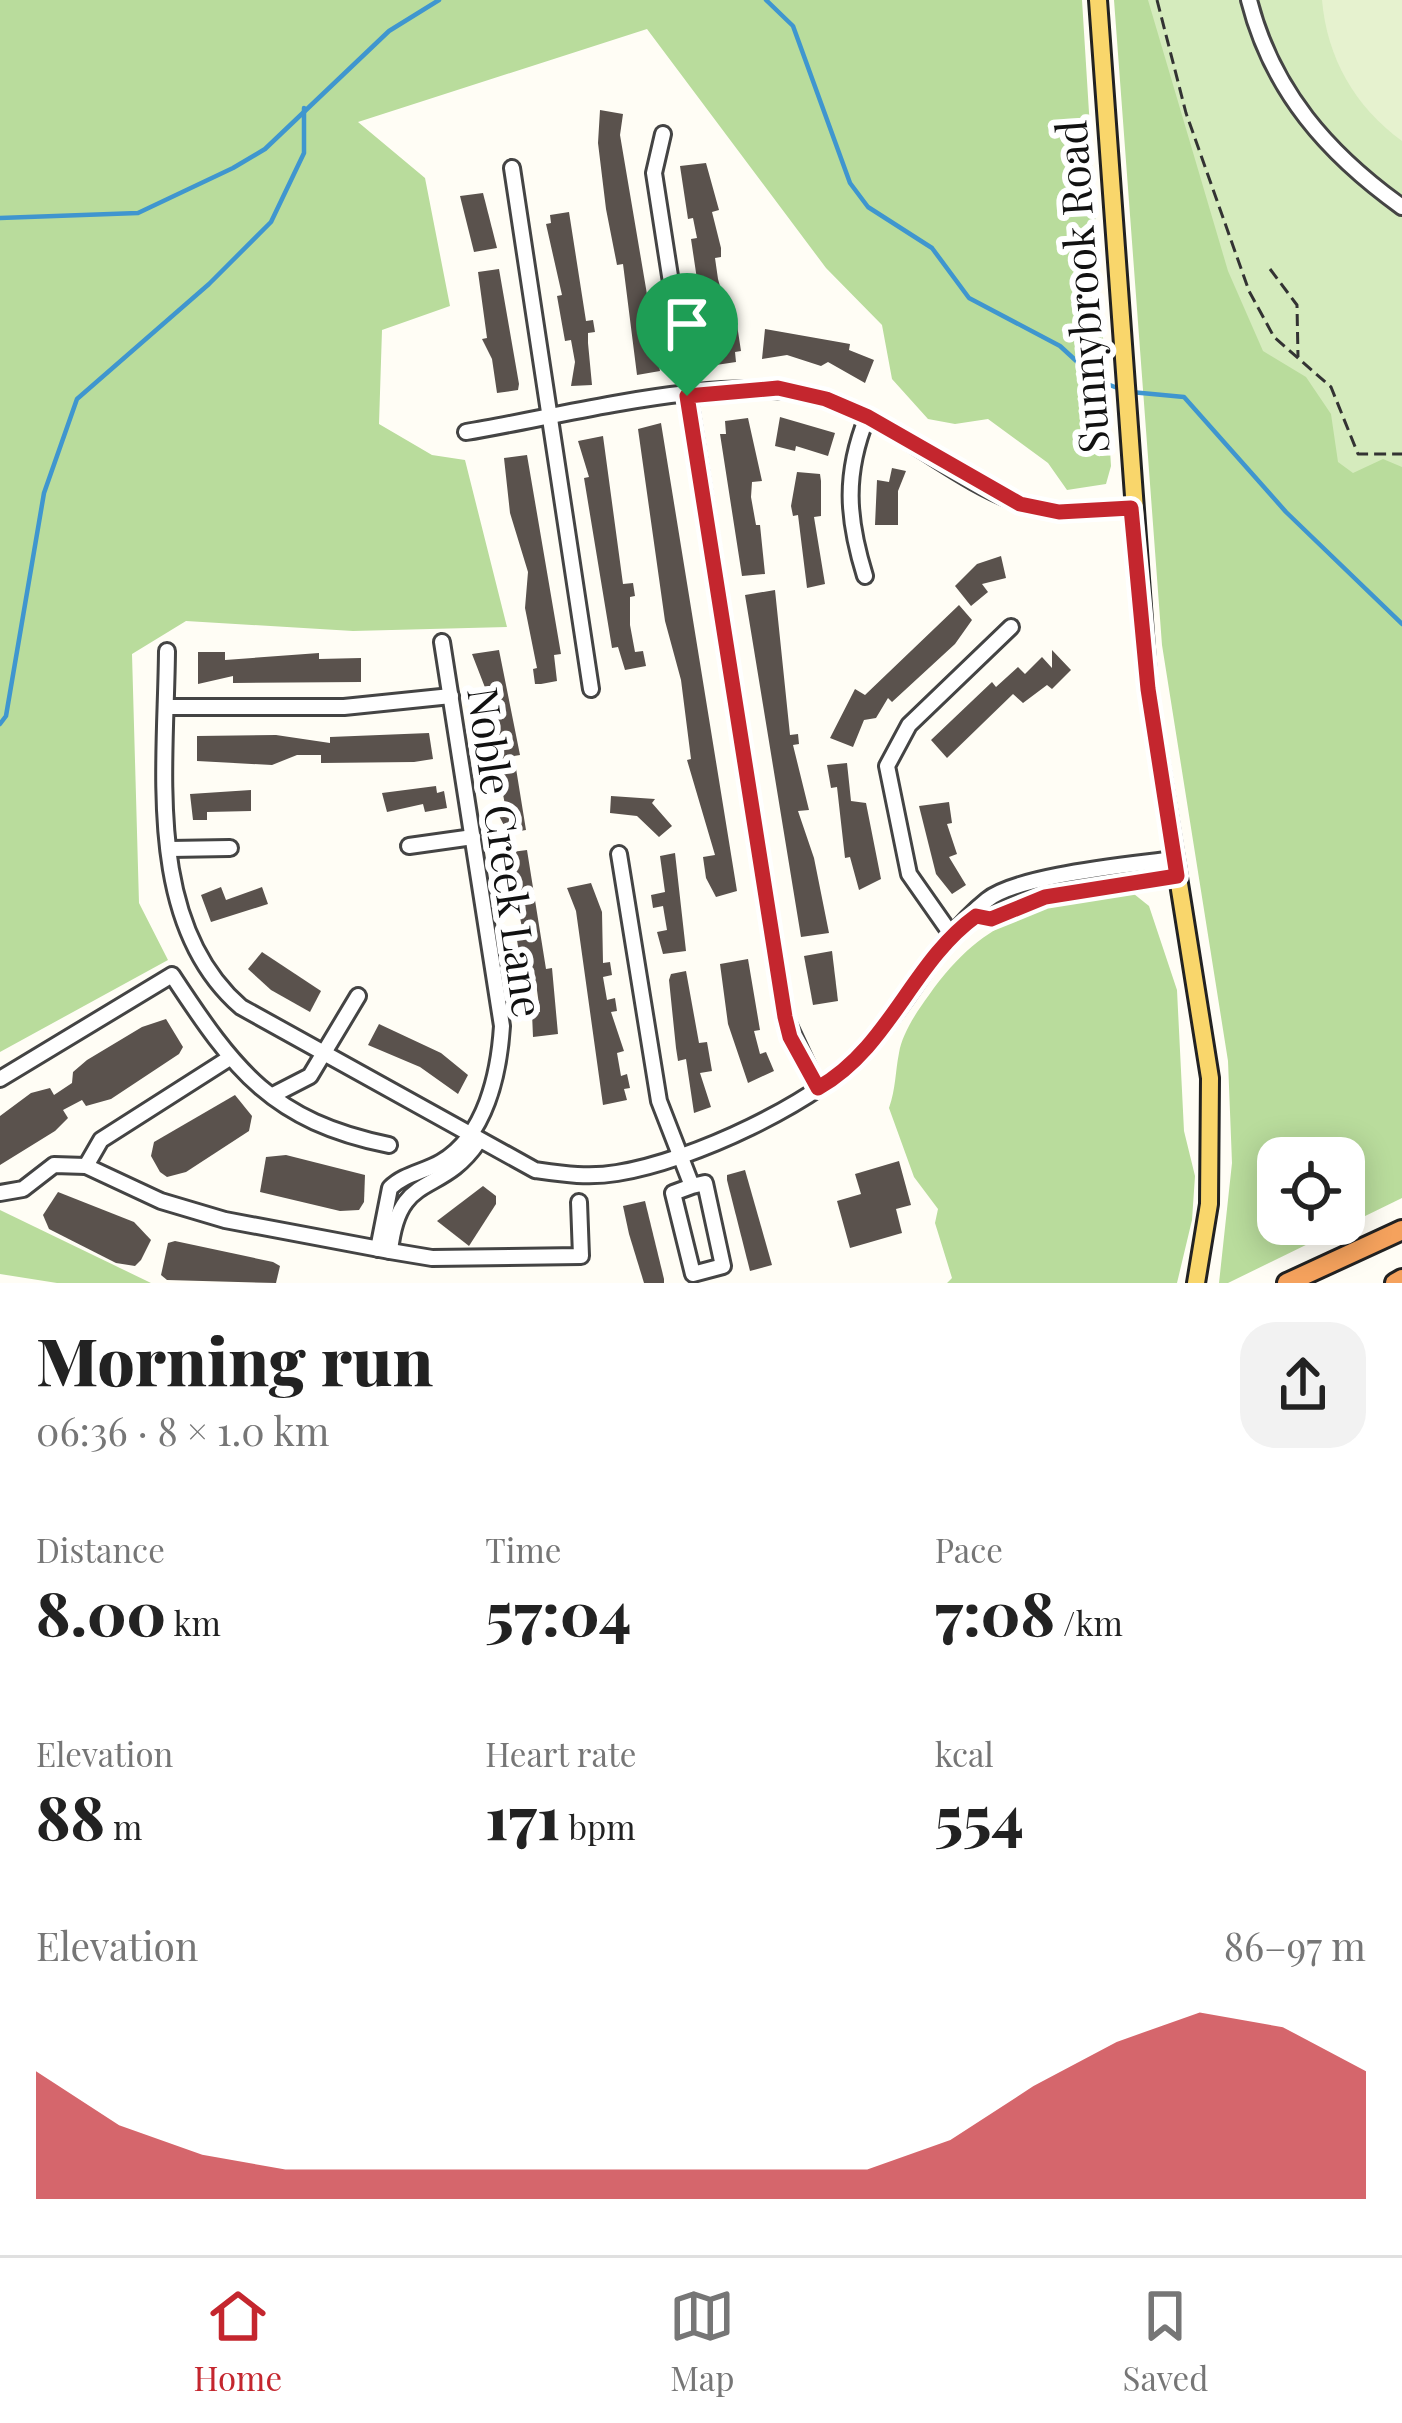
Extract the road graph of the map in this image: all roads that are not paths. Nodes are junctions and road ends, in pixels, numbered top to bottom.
1 (1098, 0) edge
2 (1250, 0) edge
3 (662, 134) dead end
4 (512, 167) dead end
5 (1402, 207) edge
6 (687, 396) junction
7 (868, 417) junction
8 (549, 418) junction
9 (466, 432) dead end
10 (1131, 508) junction
11 (865, 575) dead end
12 (1011, 628) dead end
13 (442, 642) dead end
14 (167, 652) dead end
15 (591, 689) dead end
16 (451, 696) junction
17 (166, 707) junction
18 (473, 837) junction
19 (409, 847) dead end
20 (230, 848) dead end
21 (170, 849) junction
22 (619, 854) dead end
23 (1175, 868) junction
24 (1060, 877) junction
25 (1063, 894) junction
26 (976, 916) junction
27 (951, 934) junction
28 (358, 995) dead end
29 (326, 1052) junction
30 (228, 1060) junction
31 (0, 1079) edge
32 (818, 1088) junction
33 (275, 1094) junction
34 (472, 1139) junction
35 (389, 1145) dead end
36 (680, 1153) junction
37 (86, 1166) junction
38 (692, 1186) junction
39 (0, 1193) edge
40 (579, 1202) dead end
41 (1402, 1230) edge
42 (384, 1250) junction
43 (1196, 1283) edge
44 (1287, 1283) edge

1 - 10 main road, Sunnybrook Road
2 - 5 street
3 - 6 street
4 - 8 street
6 - 7 street
6 - 8 street
6 - 32 street
7 - 10 street
7 - 11 street
8 - 9 street
8 - 15 street
10 - 23 main road, Sunnybrook Road
12 - 27 street
13 - 16 street, Noble Creek Lane
14 - 17 street
16 - 17 street
16 - 18 street, Noble Creek Lane
17 - 21 street
18 - 19 street
18 - 34 street, Noble Creek Lane
20 - 21 street
21 - 29 street
22 - 36 street
23 - 24 street
23 - 25 street
23 - 43 main road, Sunnybrook Road
24 - 25 street
24 - 26 street
25 - 26 street
26 - 27 street
27 - 32 street
28 - 29 street
29 - 33 street
29 - 34 street
30 - 31 street
30 - 33 street
30 - 37 street
32 - 36 street
33 - 35 street
34 - 36 street
34 - 42 street
36 - 38 street
37 - 39 street
37 - 42 street
38 - 38 street
40 - 42 street
41 - 44 highway

